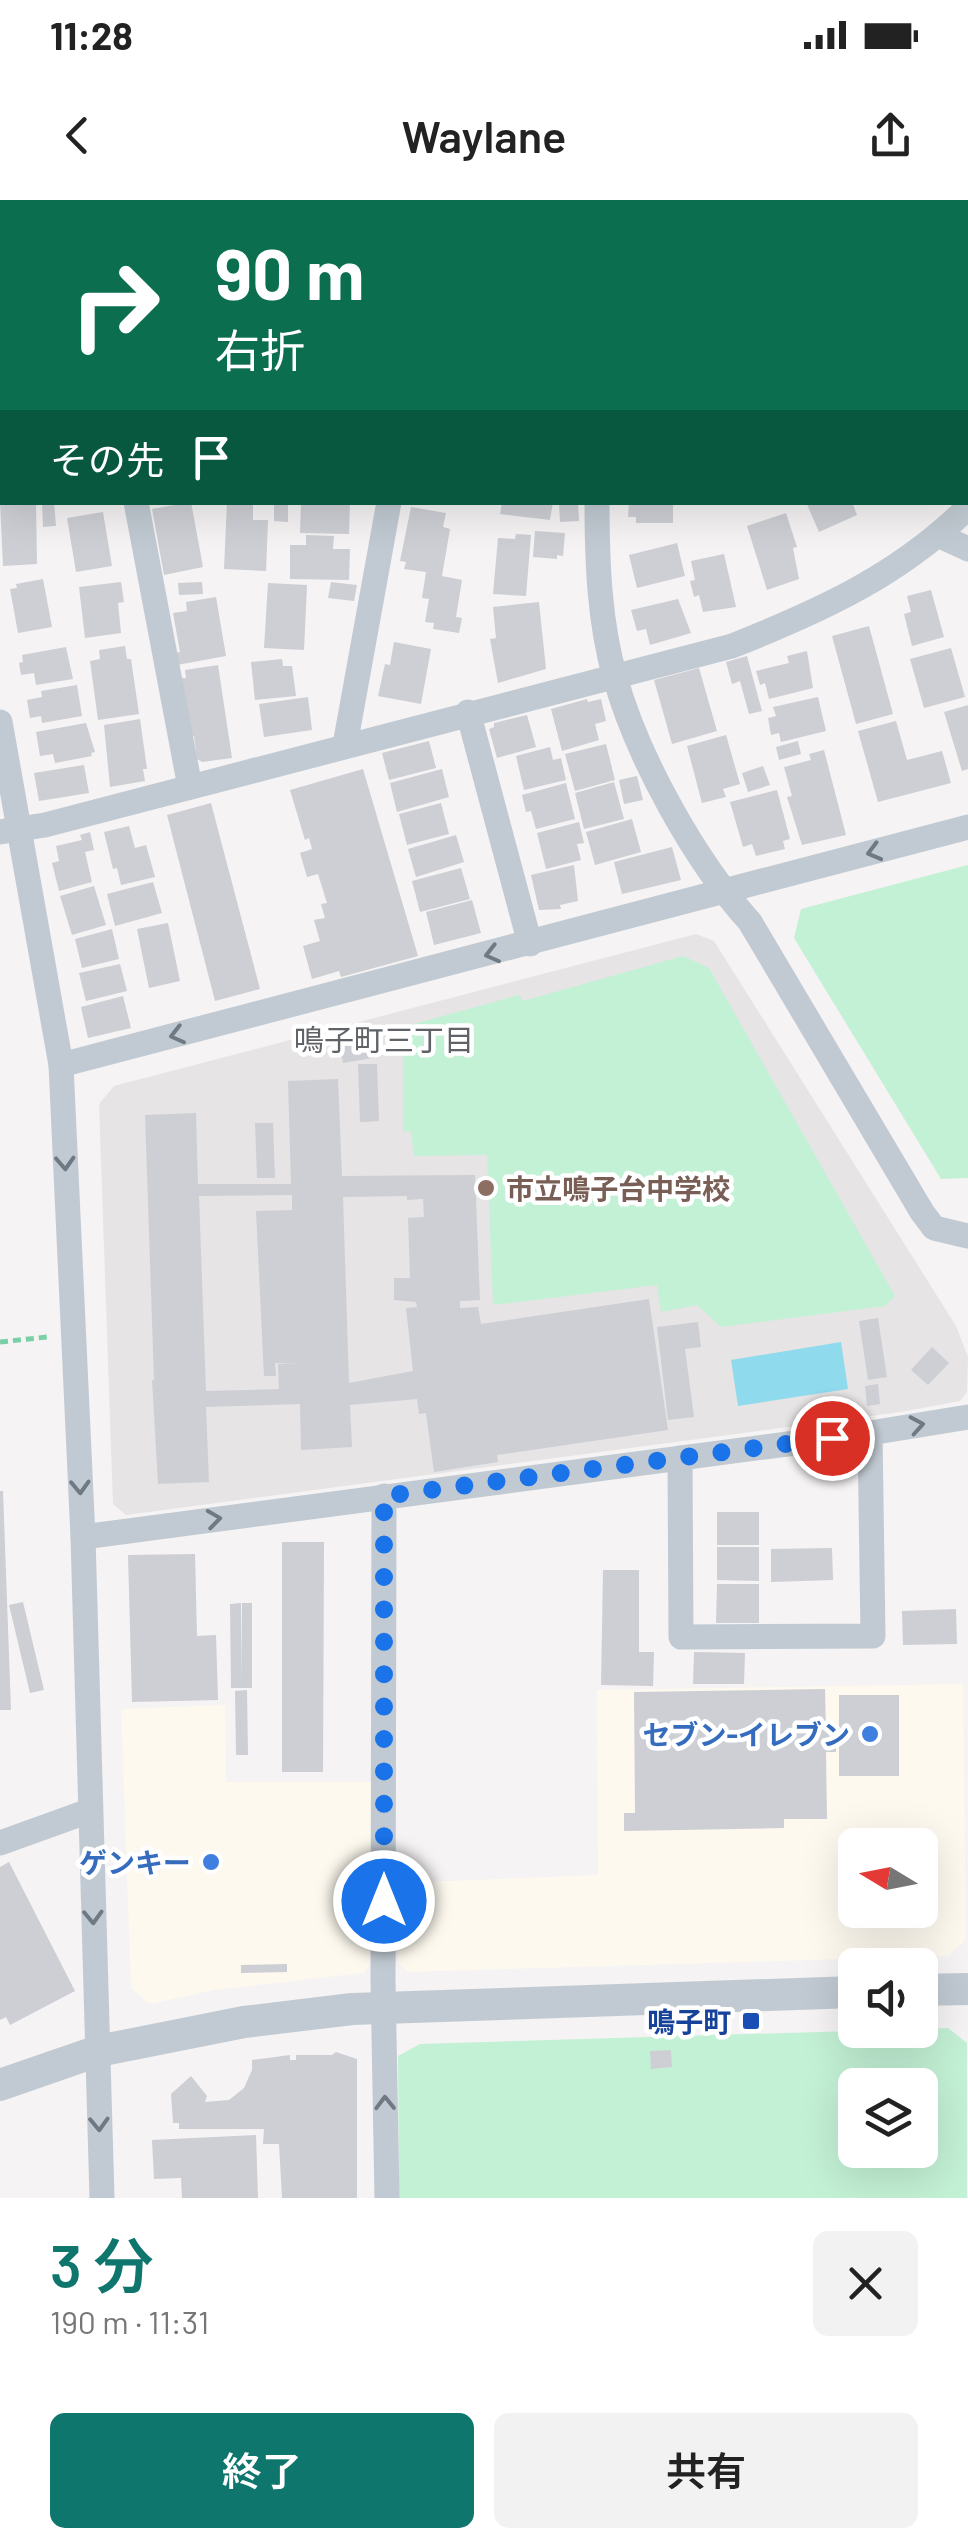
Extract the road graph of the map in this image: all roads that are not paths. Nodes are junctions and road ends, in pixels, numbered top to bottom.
1 (137, 505) edge
2 (389, 505) edge
3 (597, 505) edge
4 (968, 508) edge
5 (940, 536) junction
6 (968, 549) edge
7 (614, 676) junction
8 (468, 712) junction
9 (0, 722) edge
10 (345, 744) junction
11 (190, 787) junction
12 (968, 827) edge
13 (8, 830) edge
14 (724, 893) junction
15 (530, 944) junction
16 (61, 1065) junction
17 (968, 1236) edge
18 (968, 1417) edge
19 (870, 1433) junction
20 (680, 1458) junction
21 (384, 1496) junction
22 (82, 1537) junction
23 (89, 1812) junction
24 (0, 1843) edge
25 (968, 1989) edge
26 (938, 1990) edge
27 (838, 1993) edge
28 (384, 2007) junction
29 (98, 2051) junction
30 (0, 2085) edge
31 (102, 2198) edge
32 (387, 2198) edge

1 - 11 street
2 - 10 street
3 - 7 street
4 - 5 street
5 - 6 street
5 - 7 street
7 - 8 street
7 - 14 street
8 - 10 street
8 - 15 street
9 - 13 street
10 - 11 street
11 - 13 street
12 -> 14 street
13 - 16 street
14 - 15 street
14 - 17 street
15 -> 16 street
16 -> 22 street
19 -> 18 street
19 - 20 street
19 - 20 street
20 - 21 street
22 -> 21 street
21 - 28 street
22 - 23 street
23 - 24 street
23 -> 29 street
25 - 26 street
27 - 28 street
28 - 29 street
32 -> 28 street
29 - 30 street
29 -> 31 street

